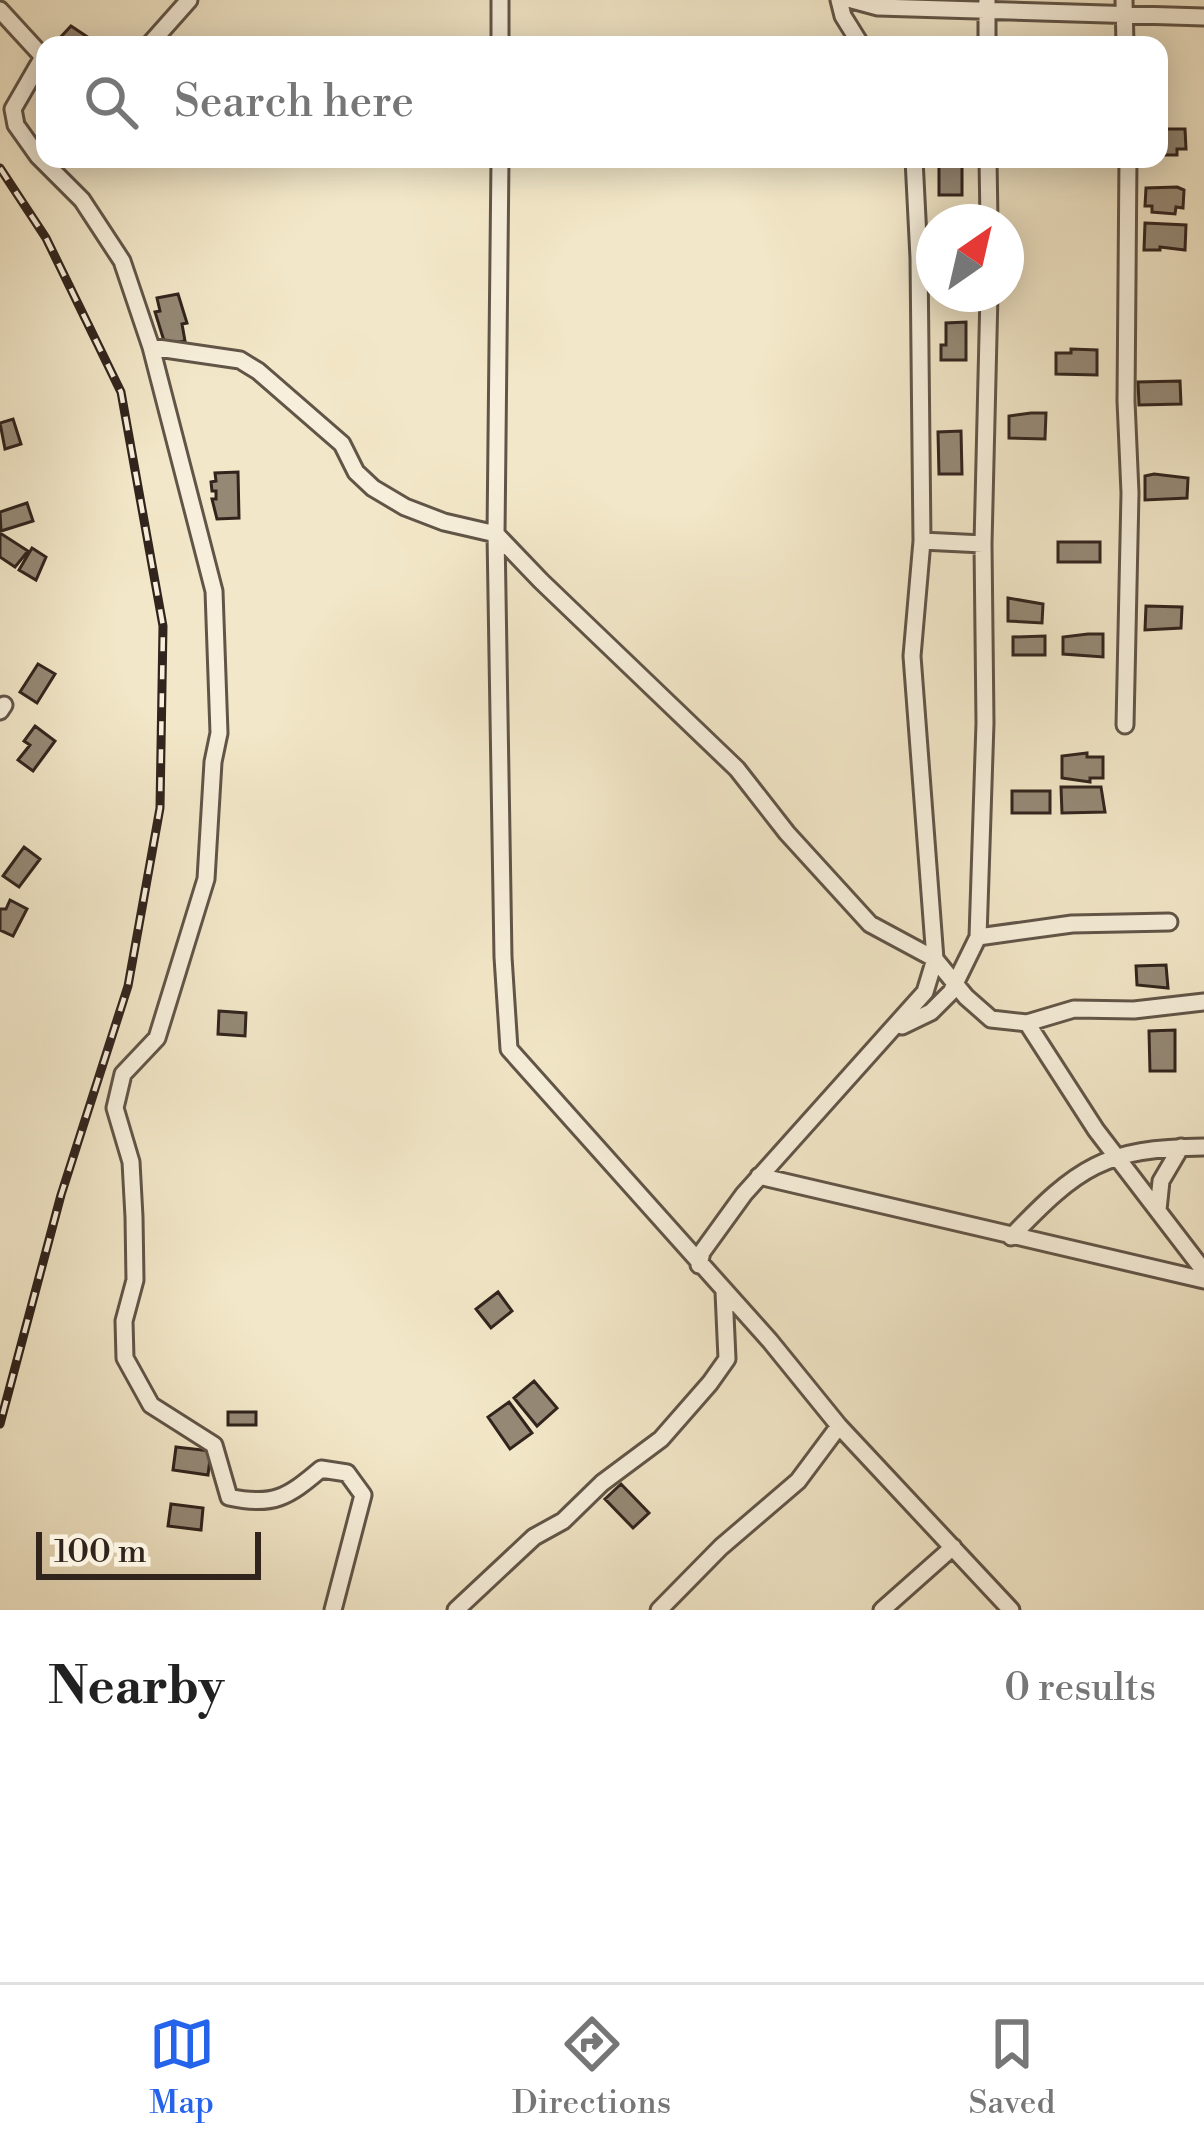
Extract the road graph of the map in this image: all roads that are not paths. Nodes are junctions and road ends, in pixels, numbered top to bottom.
1 (189, 0) edge
2 (500, 0) edge
3 (839, 0) edge
4 (852, 0) edge
5 (987, 4) edge
6 (1124, 8) edge
7 (0, 10) edge
8 (1204, 17) edge
9 (157, 36) edge
10 (500, 36) edge
11 (854, 36) edge
12 (987, 36) edge
13 (36, 49) edge
14 (36, 71) edge
15 (36, 153) edge
16 (51, 168) edge
17 (500, 168) edge
18 (914, 168) edge
19 (988, 168) edge
20 (1128, 168) edge
21 (989, 204) edge
22 (989, 312) edge
23 (151, 346) junction
24 (496, 534) junction
25 (922, 542) junction
26 (983, 544) junction
27 (1125, 725) dead end
28 (1169, 922) dead end
29 (977, 937) junction
30 (935, 958) junction
31 (957, 984) junction
32 (1204, 1002) edge
33 (1027, 1023) junction
34 (894, 1030) junction
35 (1181, 1147) junction
36 (1204, 1147) edge
37 (1116, 1156) junction
38 (759, 1176) junction
39 (1158, 1210) junction
40 (1011, 1237) junction
41 (1186, 1247) junction
42 (699, 1265) junction
43 (1165, 1271) junction
44 (1204, 1271) edge
45 (1204, 1280) edge
46 (724, 1292) junction
47 (839, 1426) junction
48 (953, 1546) junction
49 (333, 1610) edge
50 (456, 1610) edge
51 (659, 1610) edge
52 (882, 1610) edge
53 (1011, 1610) edge

1 - 9 street
2 - 10 street
3 - 11 street
4 - 5 street
5 - 6 street
5 - 12 street
6 - 8 street
7 - 13 street
14 - 15 street
16 - 23 street
17 - 24 street
18 - 25 street
19 - 21 street
20 - 27 street
22 - 26 street
23 - 24 street
23 - 49 street
24 - 30 street
24 - 42 street
25 - 26 street
25 - 30 street
26 - 29 street
28 - 29 street
29 - 31 street
30 - 31 street
30 - 34 street
31 - 33 street
31 - 34 street
32 - 33 street
33 - 37 street
34 - 38 street
35 - 36 street
35 - 37 street
35 - 39 street
37 - 39 street
37 - 40 street
38 - 40 street
38 - 42 street
39 - 41 street
40 - 43 street
41 - 43 street
41 - 44 street
42 - 46 street
43 - 45 street
46 - 47 street
46 - 50 street
47 - 48 street
47 - 51 street
48 - 52 street
48 - 53 street

